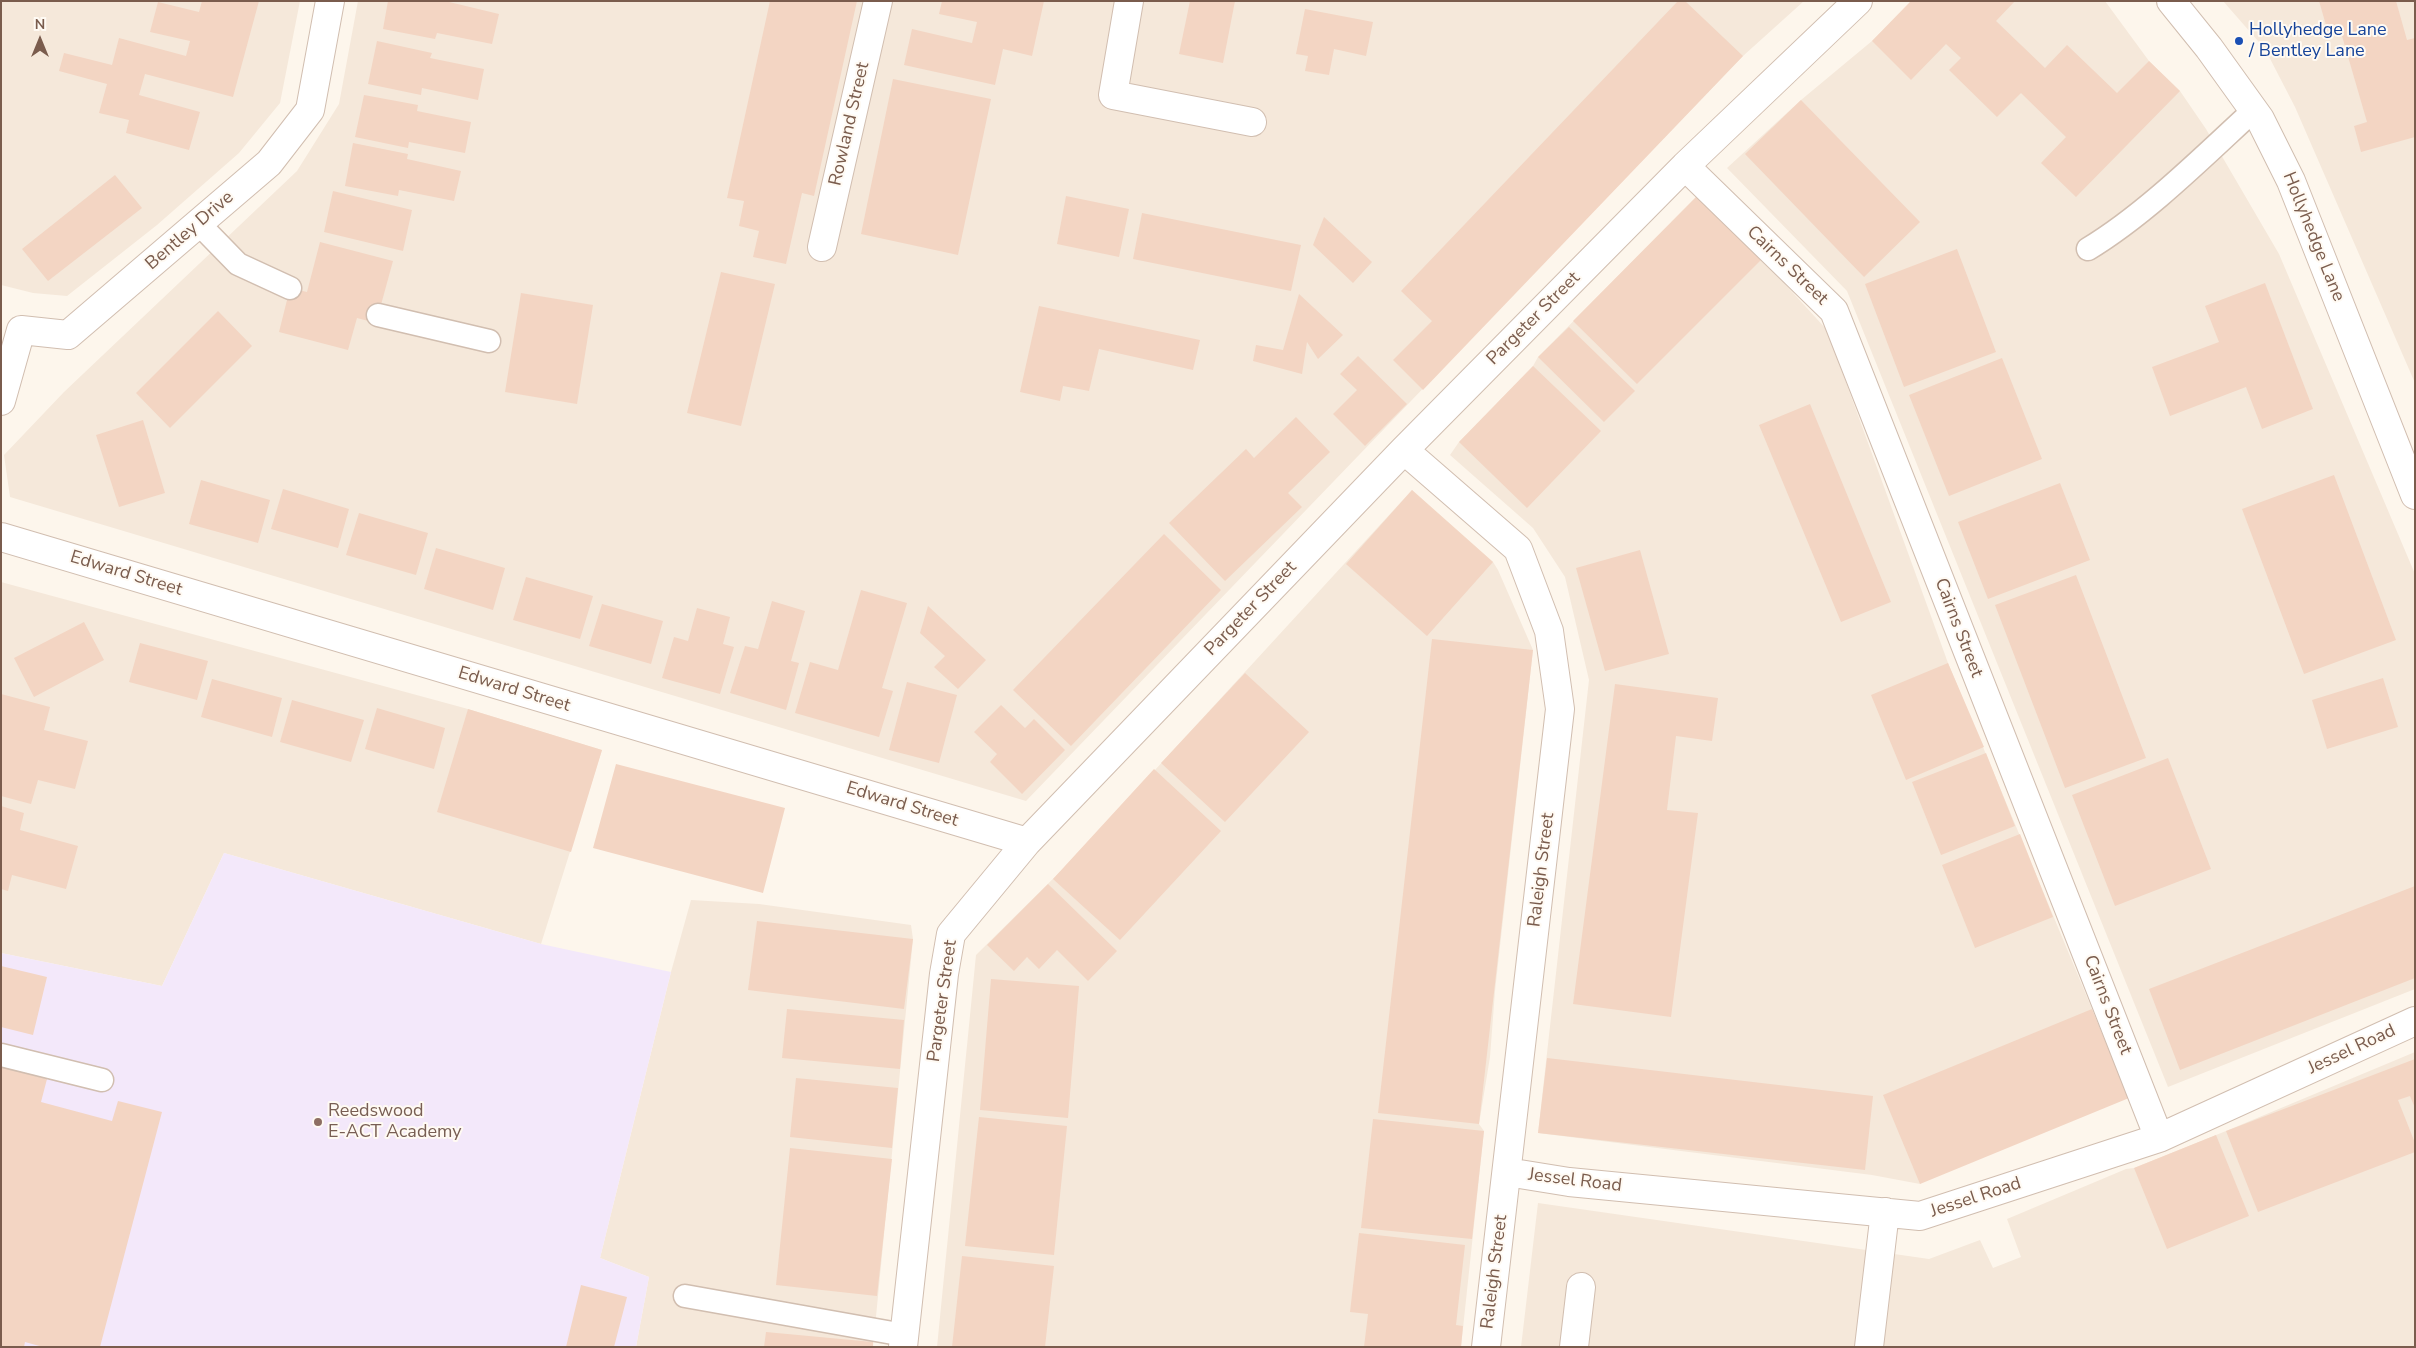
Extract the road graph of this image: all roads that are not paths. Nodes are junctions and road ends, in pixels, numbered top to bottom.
1 (330, 1) edge
2 (878, 1) edge
3 (1129, 1) edge
4 (1858, 1) edge
5 (2171, 1) edge
6 (2254, 110) junction
7 (1252, 122) dead end
8 (1685, 166) junction
9 (199, 224) junction
10 (822, 247) dead end
11 (2088, 249) dead end
12 (290, 288) dead end
13 (378, 315) dead end
14 (11, 328) edge
15 (489, 341) dead end
16 (1, 401) edge
17 (1404, 450) junction
18 (2415, 494) edge
19 (1, 537) edge
20 (1027, 842) junction
21 (2415, 1021) edge
22 (1, 1054) edge
23 (102, 1080) dead end
24 (2159, 1138) junction
25 (1507, 1172) junction
26 (1885, 1212) junction
27 (1581, 1287) dead end
28 (685, 1296) dead end
29 (903, 1341) edge
30 (1486, 1347) edge
31 (1574, 1347) edge
32 (1869, 1347) edge

1 - 9 street, Bentley Drive
2 - 10 street, Rowland Street
3 - 7 street
4 - 8 street, Pargeter Street
5 - 6 street, Hollyhedge Lane
6 - 11 lane
6 - 18 street, Hollyhedge Lane
8 - 17 street, Pargeter Street
8 - 24 street, Cairns Street
9 - 12 lane
9 - 14 street, Bentley Drive
13 - 15 lane
14 - 16 street, Bentley Drive
17 - 20 street, Pargeter Street
17 - 25 street, Raleigh Street
19 - 20 street, Edward Street
20 - 29 street, Pargeter Street
21 - 24 street, Jessel Road
22 - 23 lane
24 - 26 street, Jessel Road
25 - 26 street, Jessel Road
25 - 30 street, Raleigh Street
26 - 32 street
27 - 31 street
28 - 29 lane

